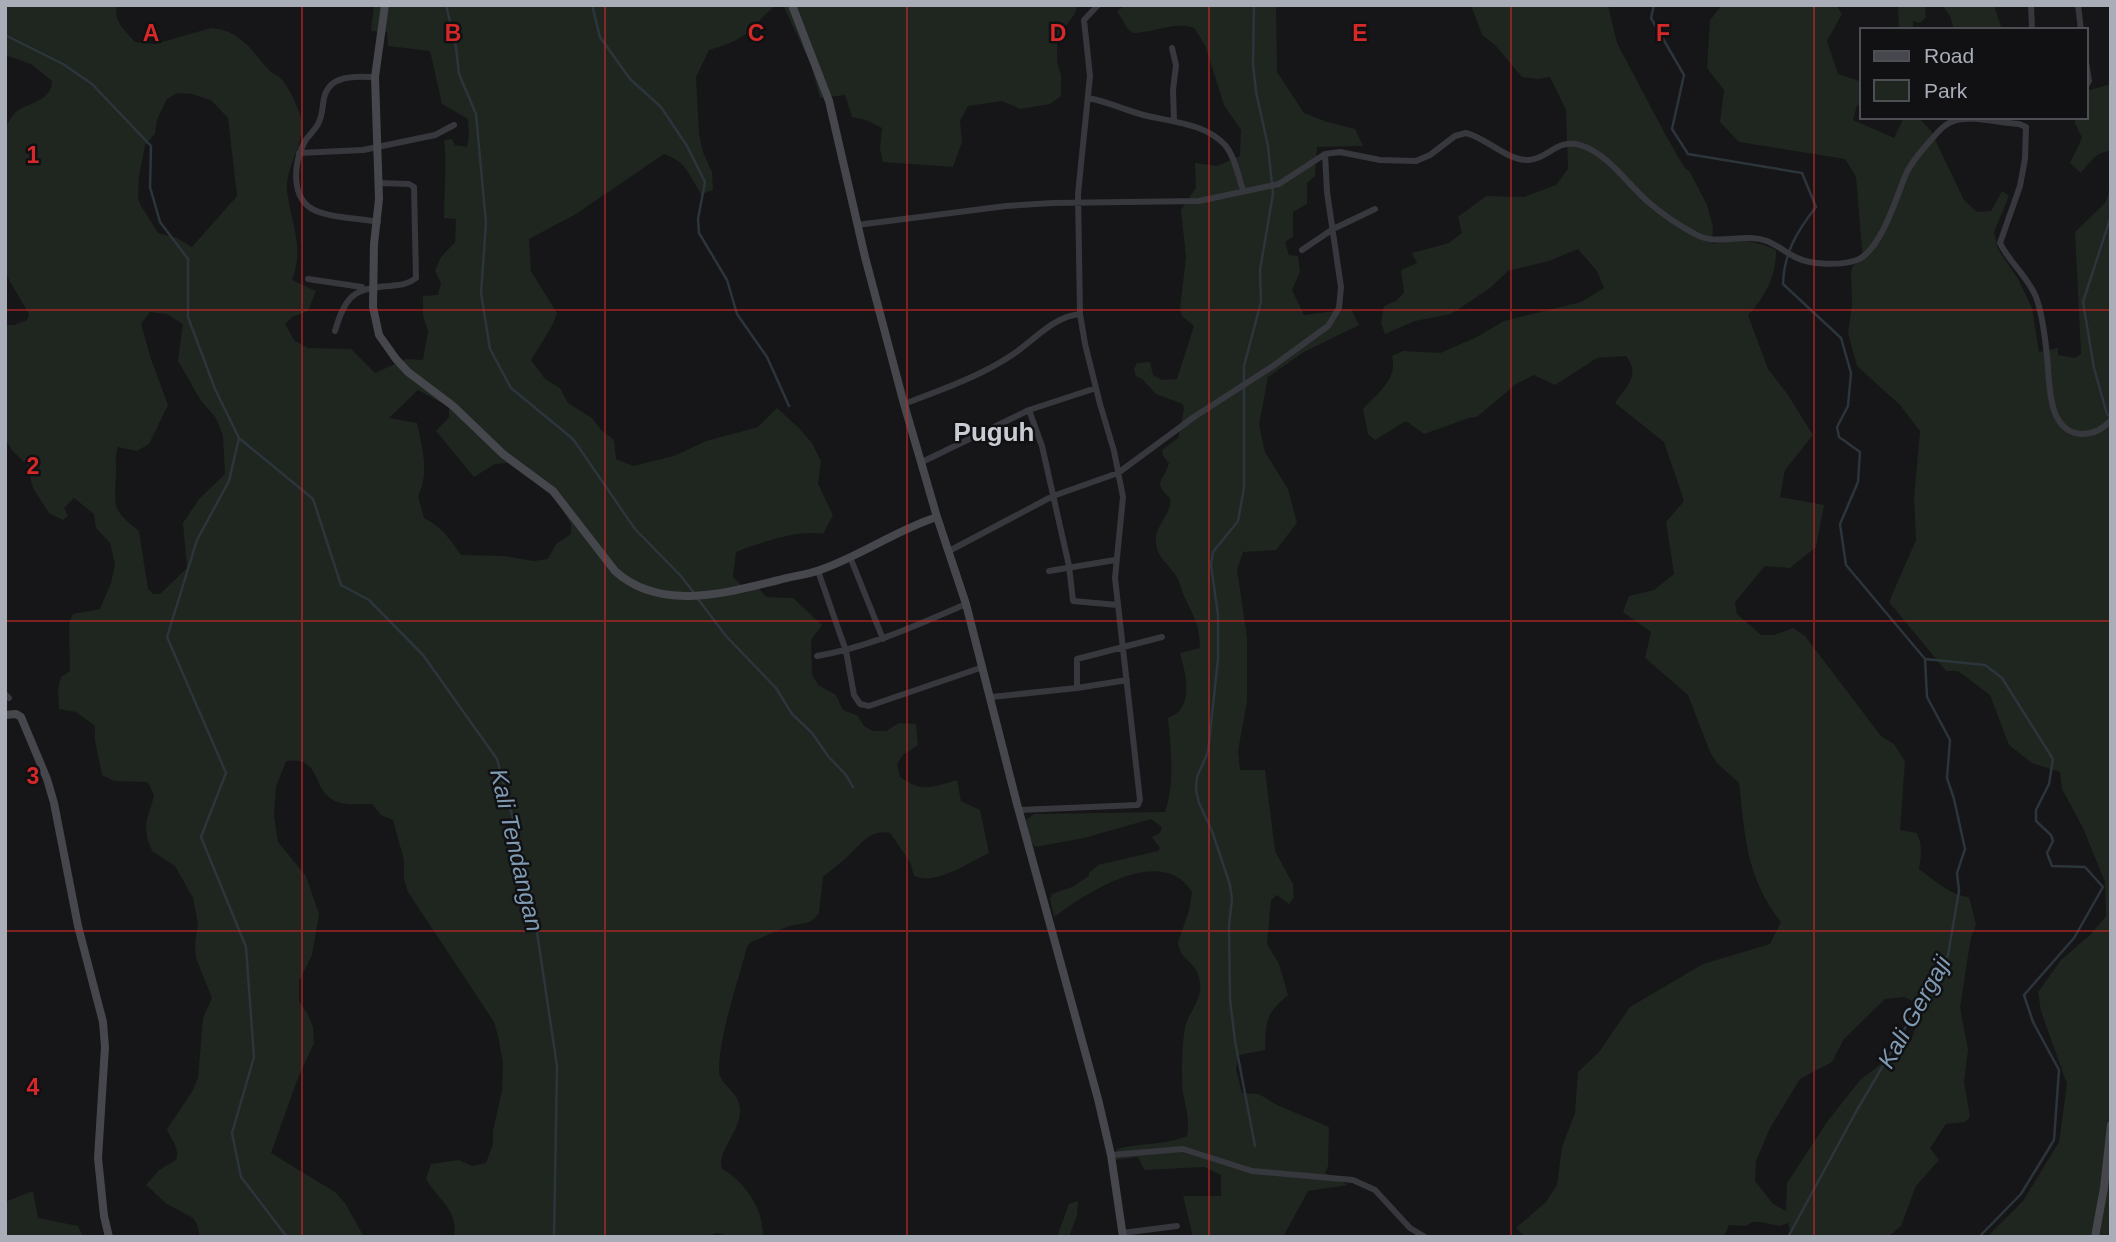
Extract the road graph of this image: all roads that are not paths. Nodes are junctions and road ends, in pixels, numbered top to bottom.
1 (385, 5) edge
2 (793, 5) edge
3 (1098, 5) edge
4 (2031, 5) edge
5 (2078, 5) edge
6 (2032, 28) edge
7 (2081, 28) edge
8 (1172, 48) dead end
9 (375, 77) junction
10 (1088, 98) junction
11 (2026, 119) edge
12 (1174, 121) junction
13 (454, 125) dead end
14 (2024, 125) junction
15 (376, 148) junction
16 (299, 153) junction
17 (1325, 153) junction
18 (378, 183) junction
19 (1243, 190) junction
20 (1078, 203) junction
21 (1375, 209) dead end
22 (378, 222) junction
23 (857, 225) junction
24 (1333, 229) junction
25 (1301, 250) dead end
26 (308, 279) dead end
27 (369, 287) junction
28 (1080, 314) junction
29 (335, 331) dead end
30 (1096, 388) junction
31 (904, 404) junction
32 (1029, 410) junction
33 (2109, 422) edge
34 (922, 462) junction
35 (1118, 473) junction
36 (1053, 496) junction
37 (937, 517) junction
38 (949, 551) junction
39 (850, 557) junction
40 (1115, 560) junction
41 (1069, 566) junction
42 (818, 571) junction
43 (1049, 571) dead end
44 (966, 604) junction
45 (1118, 605) junction
46 (1162, 637) dead end
47 (883, 639) junction
48 (1124, 649) junction
49 (846, 651) junction
50 (817, 656) dead end
51 (983, 667) junction
52 (1127, 680) junction
53 (1077, 688) junction
54 (991, 697) junction
55 (5, 715) edge
56 (1018, 810) junction
57 (2111, 1125) edge
58 (1111, 1155) junction
59 (1177, 1226) dead end
60 (1410, 1228) junction
61 (1123, 1235) edge
62 (109, 1237) edge
63 (1405, 1237) edge
64 (1425, 1237) edge
65 (2095, 1237) edge

1 - 9 street
2 - 23 street
3 - 10 street
4 - 6 street
5 - 7 street
8 - 12 street
9 - 15 street
9 - 16 street
10 - 12 street
10 - 20 street
11 - 14 street
12 - 19 street
13 - 15 street
14 - 17 street
14 - 33 street
15 - 16 street
15 - 18 street
16 - 22 street
17 - 19 street
17 - 24 street
18 - 22 street
18 - 27 street
19 - 20 street
20 - 23 street
20 - 28 street
21 - 24 street
22 - 27 street
23 - 31 street
24 - 25 street
24 - 35 street
26 - 27 street
27 - 29 street
27 - 42 street
28 - 30 street
28 - 31 street
30 - 32 street
30 - 35 street
31 - 34 street
32 - 34 street
32 - 36 street
34 - 37 street
35 - 36 street
35 - 40 street
36 - 38 street
36 - 41 street
37 - 38 street
37 - 39 street
38 - 44 street
39 - 42 street
39 - 47 street
40 - 41 street
40 - 45 street
41 - 43 street
41 - 45 street
42 - 49 street
44 - 47 street
44 - 51 street
45 - 48 street
46 - 48 street
47 - 49 street
48 - 52 street
48 - 53 street
49 - 50 street
49 - 51 street
51 - 54 street
52 - 53 street
52 - 56 street
53 - 54 street
54 - 56 street
55 - 62 street
56 - 58 street
57 - 65 street
58 - 60 street
58 - 61 street
59 - 61 street
60 - 63 street
60 - 64 street

